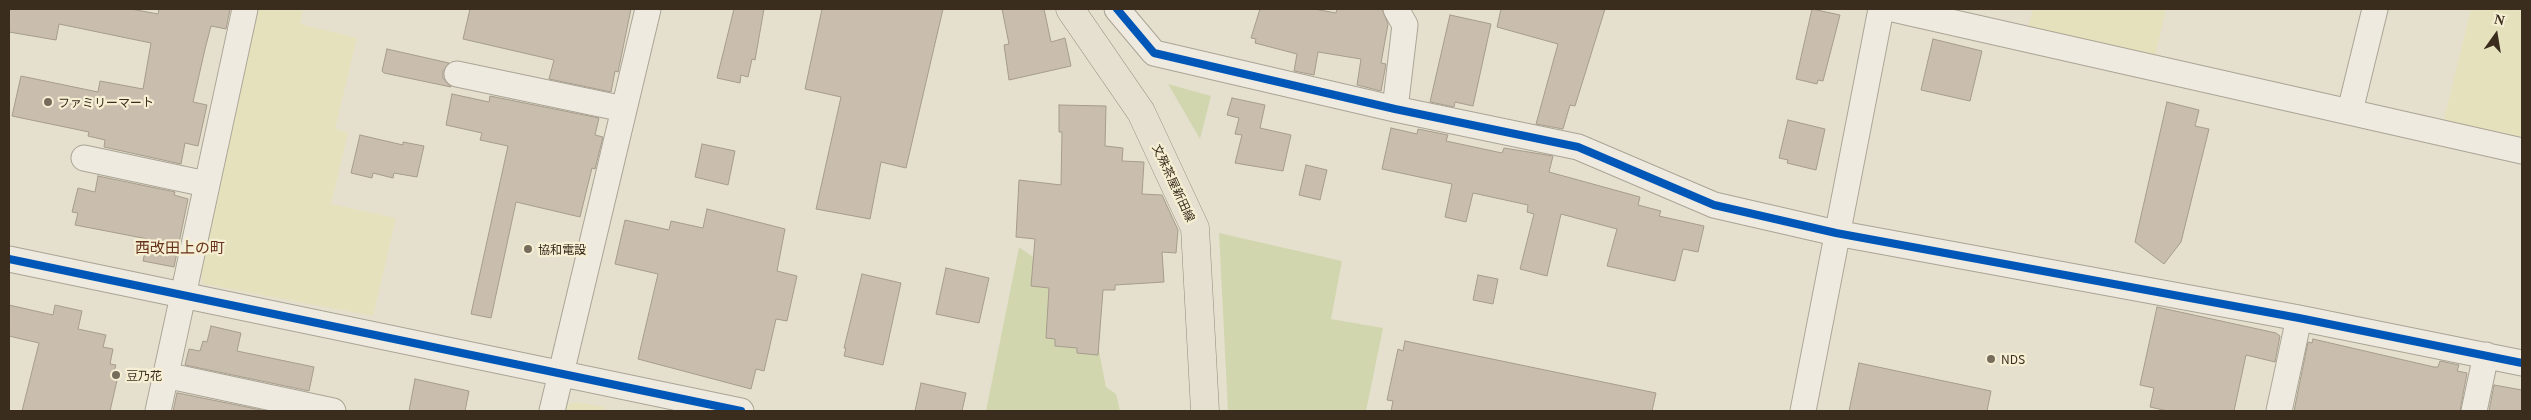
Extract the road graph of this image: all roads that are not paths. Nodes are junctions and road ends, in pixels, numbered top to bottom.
1 (245, 9) edge
2 (648, 9) edge
3 (1070, 9) edge
4 (1116, 9) edge
5 (1396, 9) edge
6 (1881, 9) edge
7 (1893, 9) edge
8 (2375, 9) edge
9 (457, 74) dead end
10 (1395, 108) junction
11 (624, 109) junction
12 (2350, 111) junction
13 (2522, 151) edge
14 (84, 158) dead end
15 (206, 184) junction
16 (1836, 233) junction
17 (9, 259) edge
18 (183, 295) junction
19 (2299, 318) junction
20 (2486, 355) junction
21 (2522, 363) edge
22 (166, 375) junction
23 (559, 375) junction
24 (657, 403) edge
25 (158, 411) edge
26 (333, 411) edge
27 (552, 411) edge
28 (741, 411) edge
29 (1205, 411) edge
30 (1803, 411) edge
31 (2279, 411) edge
32 (2474, 411) edge

1 - 15 street
2 - 11 street
3 - 29 main road, 文殊茶屋新田線
4 - 10 street
5 - 10 street
6 - 16 street
7 - 12 street
8 - 12 street
9 - 11 street
10 - 16 street
11 - 23 street
12 - 13 street
14 - 15 street
15 - 18 street
16 - 19 street
16 - 30 street
17 - 18 street
18 - 22 street
18 - 23 street
19 - 20 street
19 - 31 street
20 - 21 street
20 - 32 street
22 - 25 street
22 - 26 street
23 - 24 street
23 - 27 street
24 - 28 street

